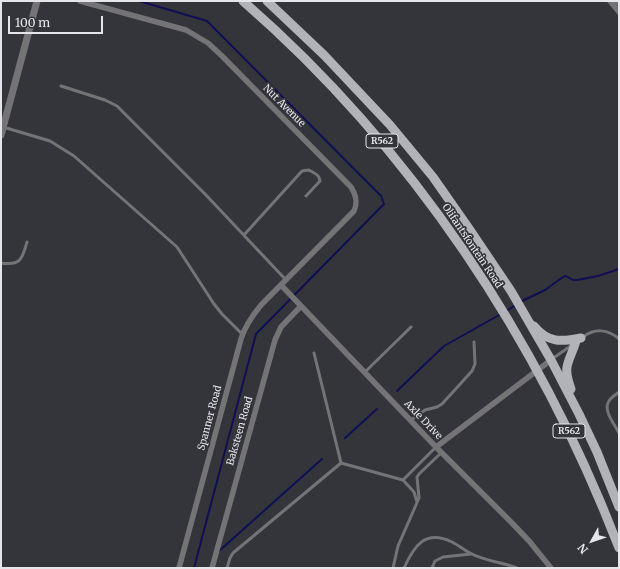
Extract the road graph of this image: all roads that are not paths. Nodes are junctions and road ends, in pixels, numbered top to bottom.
1 (37, 1) edge
2 (80, 1) edge
3 (243, 1) edge
4 (267, 1) edge
5 (610, 1) edge
6 (619, 12) edge
7 (61, 86) dead end
8 (2, 127) edge
9 (1, 135) edge
10 (306, 196) dead end
11 (244, 235) junction
12 (27, 242) dead end
13 (1, 263) edge
14 (286, 280) junction
15 (281, 285) junction
16 (301, 306) junction
17 (523, 312) junction
18 (411, 327) dead end
19 (243, 334) junction
20 (619, 339) edge
21 (579, 340) junction
22 (474, 342) dead end
23 (314, 353) dead end
24 (551, 360) junction
25 (365, 372) junction
26 (537, 372) junction
27 (619, 392) edge
28 (619, 395) edge
29 (613, 397) junction
30 (579, 414) junction
31 (411, 420) junction
32 (619, 433) edge
33 (436, 447) junction
34 (442, 453) junction
35 (341, 463) junction
36 (403, 480) junction
37 (417, 502) junction
38 (619, 507) edge
39 (619, 548) edge
40 (471, 554) junction
41 (179, 568) edge
42 (212, 568) edge
43 (227, 568) edge
44 (393, 568) edge
45 (404, 568) edge
46 (432, 568) edge
47 (517, 568) edge
48 (551, 568) edge

1 - 8 street
2 - 14 street, Nut Avenue
3 - 26 main road, Olifantsfontein Road / R562
4 - 17 main road, Olifantsfontein Road / R562
5 - 6 street
7 - 11 lane
8 - 9 street
8 - 19 lane
10 - 11 lane
11 - 14 lane
12 - 13 lane
14 - 15 street, Nut Avenue
15 - 16 street, Axle Drive
15 - 19 street, Spanner Road
16 - 25 street, Axle Drive
16 - 42 street, Baksteen Road
17 - 21 main road
17 - 24 main road, Olifantsfontein Road / R562
18 - 25 lane
19 - 41 street, Spanner Road
20 - 21 lane
21 - 24 lane
21 - 30 main road
22 - 31 lane
23 - 35 lane
24 - 26 street
24 - 30 main road, Olifantsfontein Road / R562
25 - 31 street, Axle Drive
26 - 33 street
26 - 39 main road, Olifantsfontein Road / R562
27 - 29 lane
28 - 29 lane
29 - 32 lane
30 - 38 main road, Olifantsfontein Road / R562
31 - 33 street, Axle Drive
33 - 34 street, Axle Drive
33 - 36 lane
34 - 37 lane
34 - 48 street, Axle Drive
35 - 36 lane
35 - 43 lane
36 - 37 lane
37 - 44 lane
40 - 45 lane
40 - 46 lane
40 - 47 lane

